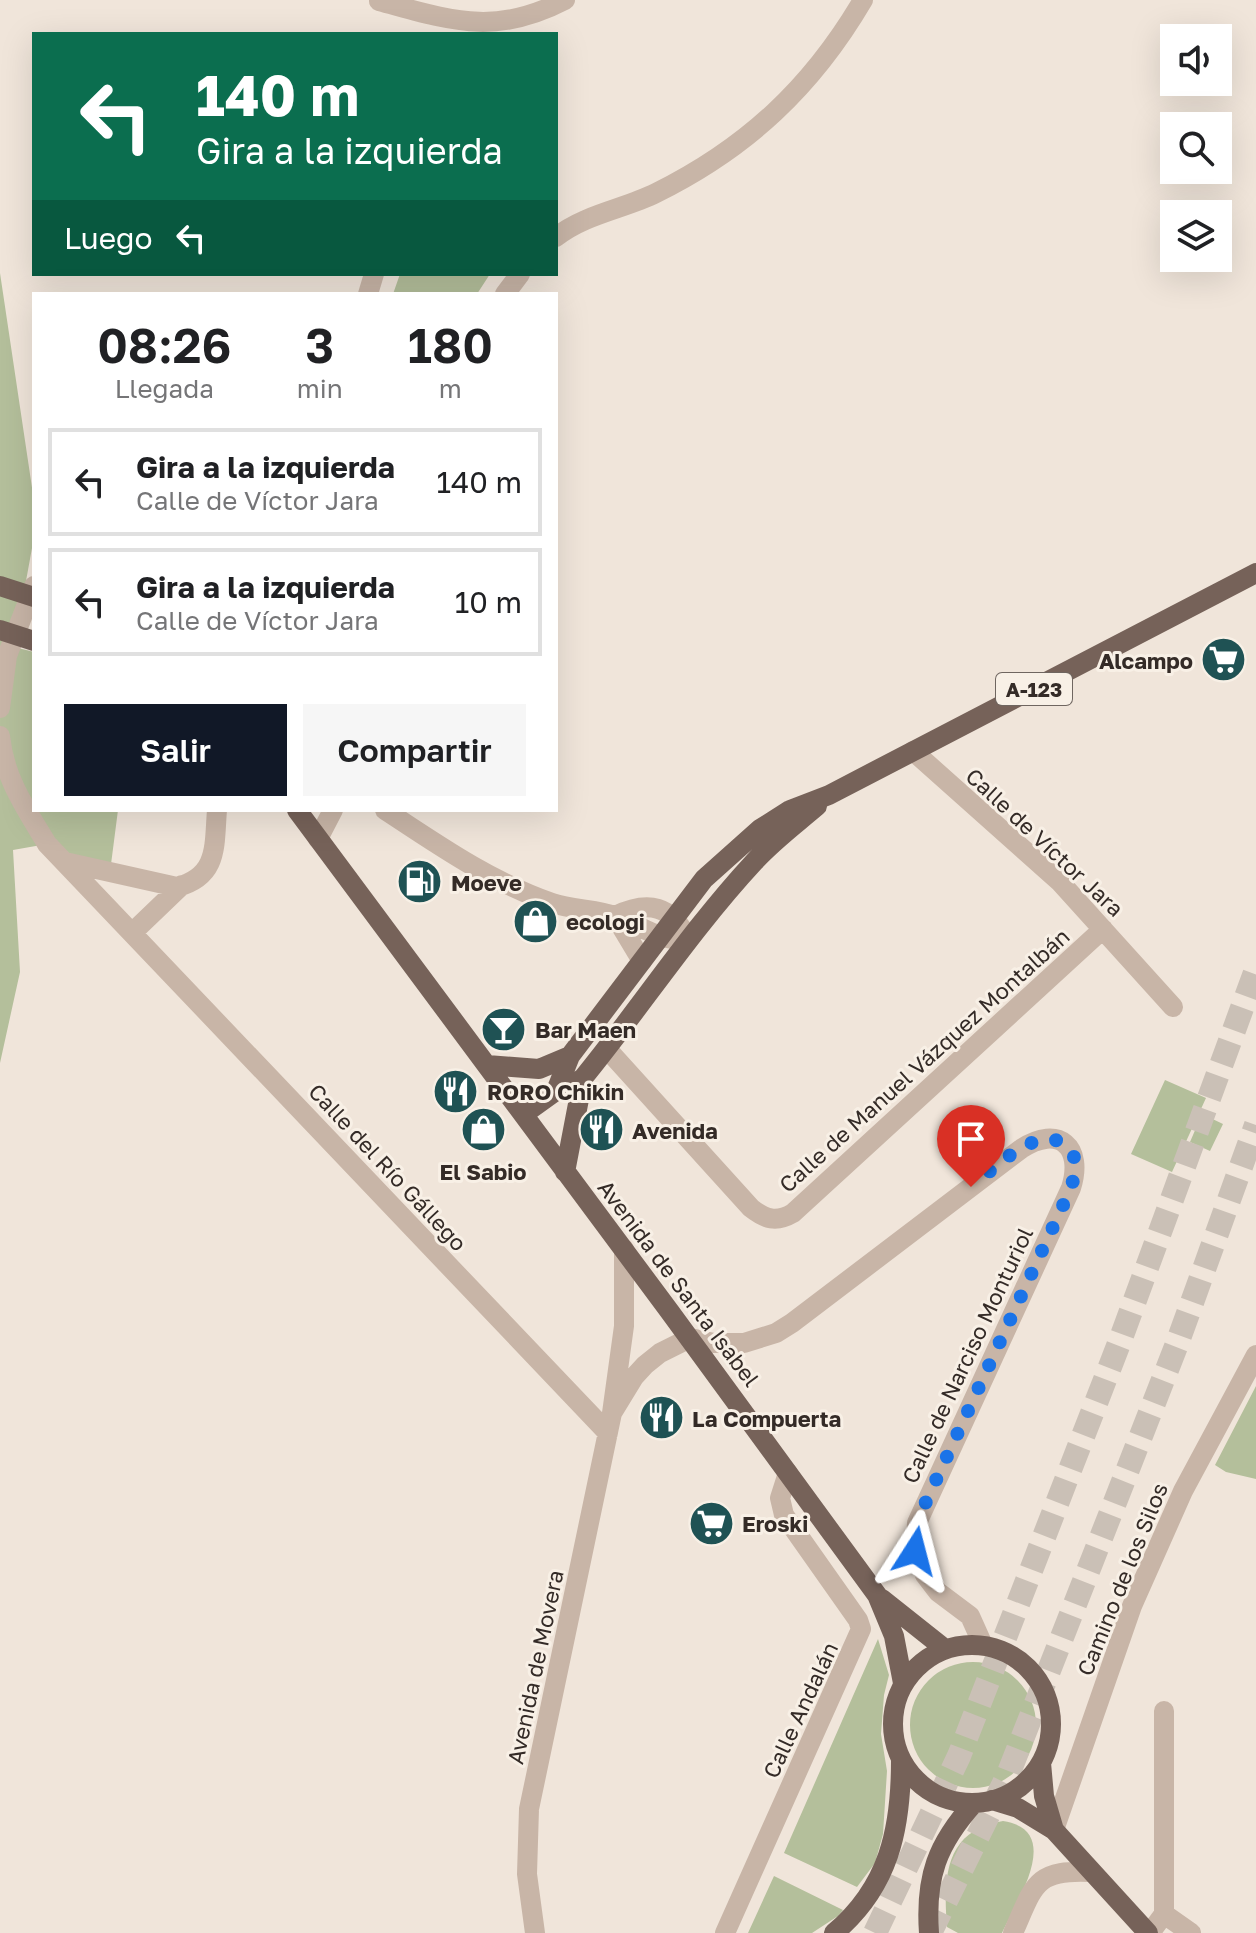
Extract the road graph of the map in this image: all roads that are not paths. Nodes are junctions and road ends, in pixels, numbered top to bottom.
1 (565, 0) edge
2 (863, 0) edge
3 (379, 1) edge
4 (452, 28) edge
5 (558, 235) edge
6 (1256, 573) edge
7 (0, 586) edge
8 (32, 591) edge
9 (32, 596) edge
10 (0, 630) edge
11 (32, 640) edge
12 (0, 708) edge
13 (0, 736) edge
14 (913, 751) junction
15 (829, 795) junction
16 (217, 812) edge
17 (298, 812) edge
18 (332, 812) edge
19 (388, 812) edge
20 (318, 839) junction
21 (65, 862) junction
22 (182, 885) junction
23 (615, 916) junction
24 (674, 917) junction
25 (1103, 929) junction
26 (133, 932) junction
27 (660, 937) junction
28 (688, 940) junction
29 (642, 961) junction
30 (1173, 1007) dead end
31 (607, 1049) junction
32 (570, 1056) junction
33 (487, 1065) junction
34 (583, 1078) junction
35 (556, 1091) junction
36 (524, 1114) junction
37 (565, 1172) junction
38 (624, 1249) junction
39 (690, 1338) junction
40 (1256, 1355) edge
41 (610, 1423) junction
42 (788, 1473) junction
43 (877, 1595) junction
44 (983, 1645) junction
45 (945, 1649) junction
46 (903, 1683) junction
47 (1164, 1711) dead end
48 (901, 1761) junction
49 (1041, 1763) junction
50 (983, 1802) junction
51 (1054, 1830) junction
52 (1091, 1872) junction
53 (1164, 1914) junction
54 (535, 1933) edge
55 (725, 1933) edge
56 (834, 1933) edge
57 (929, 1933) edge
58 (1013, 1933) edge
59 (1149, 1933) edge
60 (1191, 1933) edge

1 - 4 street
2 - 5 street
3 - 4 street
6 - 14 main road, A-123
7 - 9 main road, bridge
8 - 12 street
10 - 11 main road, bridge
13 - 21 street, Calle del Río Gállego
14 - 15 main road, A-123
14 - 25 street, Calle de Víctor Jara
15 - 24 main road, A-123
15 - 28 main road, A-123
16 - 22 street
17 - 20 main road, Avenida de Santa Isabel
18 - 20 street
19 - 23 street
20 - 33 main road, Avenida de Santa Isabel
21 - 22 street
21 - 26 street, Calle del Río Gállego
22 - 26 street
23 - 24 street
23 - 27 street
23 - 29 street
24 - 27 main road, A-123
24 - 28 street
25 - 30 street, Calle de Víctor Jara
25 - 31 street, Calle de Manuel Vázquez Montalbán
26 - 41 street, Calle del Río Gállego
27 - 28 street
27 - 29 main road, A-123
28 - 31 main road, A-123
29 - 32 main road, A-123
31 - 34 main road, A-123
32 - 33 main road
32 - 35 main road
33 - 36 main road, Avenida de Santa Isabel
34 - 35 main road, A-123
34 - 37 main road, A-123
35 - 36 main road, A-123
36 - 37 main road, Avenida de Santa Isabel
37 - 38 main road, Avenida de Santa Isabel
38 - 39 main road, Avenida de Santa Isabel
38 - 41 street, Avenida de Movera
39 - 41 street, Avenida de Movera
39 - 42 main road, Avenida de Santa Isabel
39 - 44 street, Calle de Narciso Monturiol
40 - 51 street, Camino de los Silos
41 - 54 street, Avenida de Movera
42 - 43 main road, Avenida de Santa Isabel
42 - 55 street, Calle Andalán
43 - 45 main road, Avenida de Santa Isabel
43 - 46 main road, Avenida de Santa Isabel
44 - 45 main road
44 - 49 main road
45 - 46 main road
46 - 48 main road
47 - 53 street
48 - 50 main road
48 - 56 main road
49 - 50 main road
49 - 51 main road
50 - 51 main road
50 - 57 main road
51 - 52 main road
52 - 58 street
52 - 59 main road
53 - 59 street
53 - 60 street

